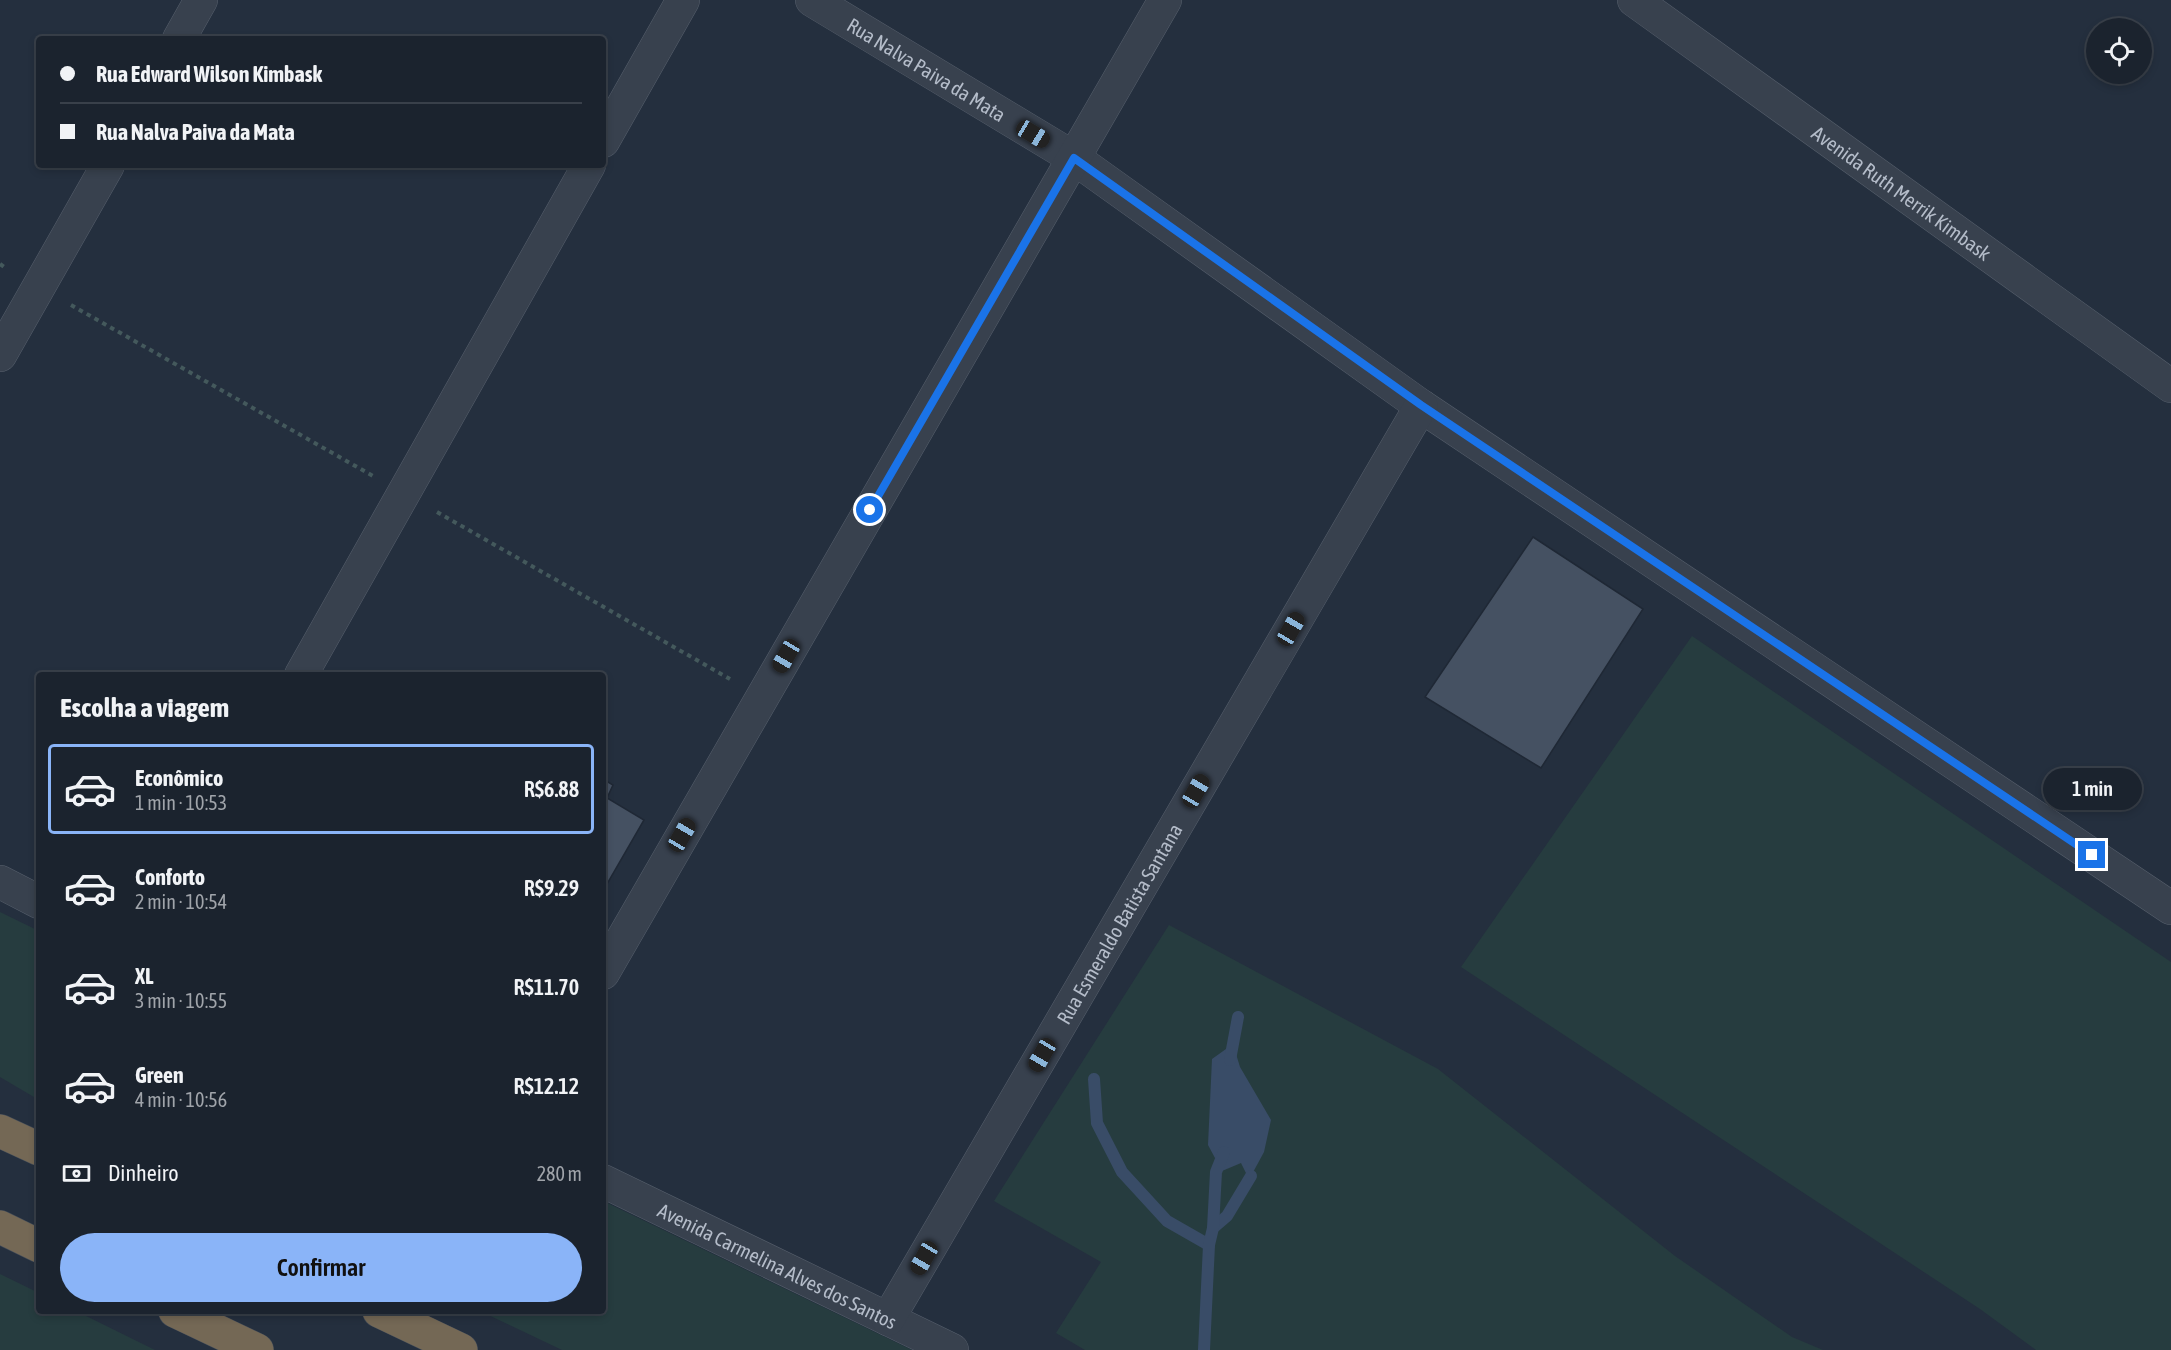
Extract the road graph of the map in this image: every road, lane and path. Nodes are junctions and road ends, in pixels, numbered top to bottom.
1 (201, 0) edge
2 (683, 0) edge
3 (812, 0) edge
4 (1165, 0) edge
5 (1634, 0) edge
6 (181, 36) edge
7 (606, 136) edge
8 (1074, 158) junction
9 (106, 168) edge
10 (588, 168) edge
11 (0, 355) edge
12 (2171, 386) edge
13 (1421, 405) junction
14 (303, 672) edge
15 (0, 882) edge
16 (36, 900) edge
17 (2171, 908) edge
18 (606, 968) edge
19 (0, 1119) edge
20 (0, 1131) edge
21 (36, 1140) edge
22 (36, 1148) edge
23 (606, 1182) edge
24 (0, 1227) edge
25 (0, 1243) edge
26 (36, 1245) edge
27 (36, 1250) edge
28 (181, 1314) edge
29 (385, 1314) edge
30 (888, 1318) junction
31 (257, 1350) edge
32 (461, 1350) edge
33 (952, 1350) edge

1 - 6 street
2 - 7 street
3 - 8 street, Rua Nalva Paiva da Mata
4 - 8 street
5 - 12 street, Avenida Ruth Merrik Kimbask
8 - 13 street, Rua Nalva Paiva da Mata
8 - 18 street
9 - 11 street
10 - 14 street
13 - 17 street, Rua Nalva Paiva da Mata
13 - 30 street, Rua Esmeraldo Batista Santana
15 - 16 street
19 - 21 street
20 - 22 highway
23 - 30 street, Avenida Carmelina Alves dos Santos
24 - 26 highway
25 - 27 street
28 - 31 highway
29 - 32 highway
30 - 33 street, Avenida Carmelina Alves dos Santos

